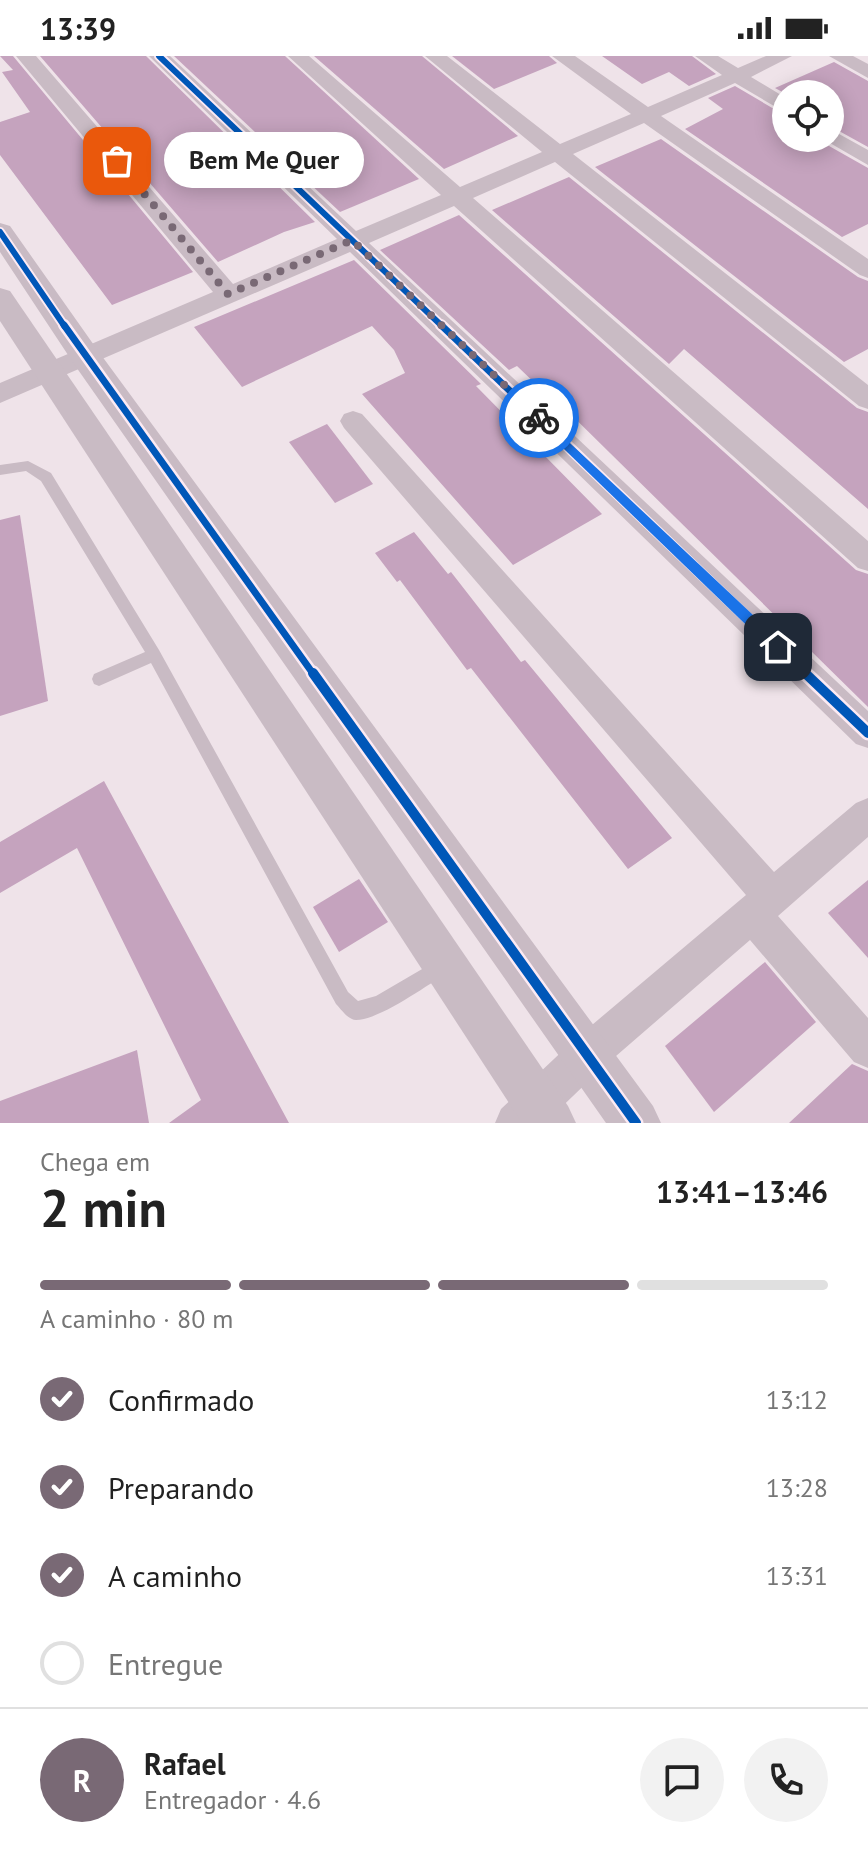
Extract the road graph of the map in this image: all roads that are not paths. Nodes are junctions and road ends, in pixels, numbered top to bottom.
1 (26, 56) edge
2 (159, 56) edge
3 (298, 56) edge
4 (435, 56) edge
5 (562, 56) edge
6 (705, 56) edge
7 (782, 56) edge
8 (839, 56) edge
9 (868, 72) edge
10 (736, 76) junction
11 (772, 98) edge
12 (644, 115) junction
13 (844, 144) edge
14 (558, 155) junction
15 (868, 159) edge
16 (454, 196) junction
17 (0, 232) edge
18 (352, 240) junction
19 (868, 270) edge
20 (228, 294) junction
21 (0, 298) edge
22 (85, 356) junction
23 (50, 372) junction
24 (0, 394) edge
25 (868, 399) edge
26 (353, 421) dead end
27 (0, 470) edge
28 (868, 559) edge
29 (154, 655) junction
30 (99, 679) dead end
31 (868, 733) edge
32 (868, 815) edge
33 (762, 905) junction
34 (446, 965) junction
35 (868, 1048) edge
36 (587, 1055) junction
37 (534, 1117) edge
38 (636, 1123) edge

1 - 20 street
2 - 18 street
3 - 16 street
4 - 14 street
5 - 12 street
6 - 10 street
7 - 10 street
8 - 9 street
10 - 11 street
10 - 12 street
12 - 14 street
12 - 19 street
13 - 15 street
14 - 16 street
14 - 25 street
16 - 18 street
16 - 28 street
17 - 22 street
18 - 20 street
18 - 31 street
20 - 22 street
21 - 23 street
22 - 23 street
22 - 36 street
23 - 24 street
23 - 34 street
26 - 33 street
27 - 29 lane
29 - 30 lane
29 - 34 lane
32 - 33 street
33 - 35 street
33 - 36 street
34 - 37 street
36 - 37 street
36 - 38 street

